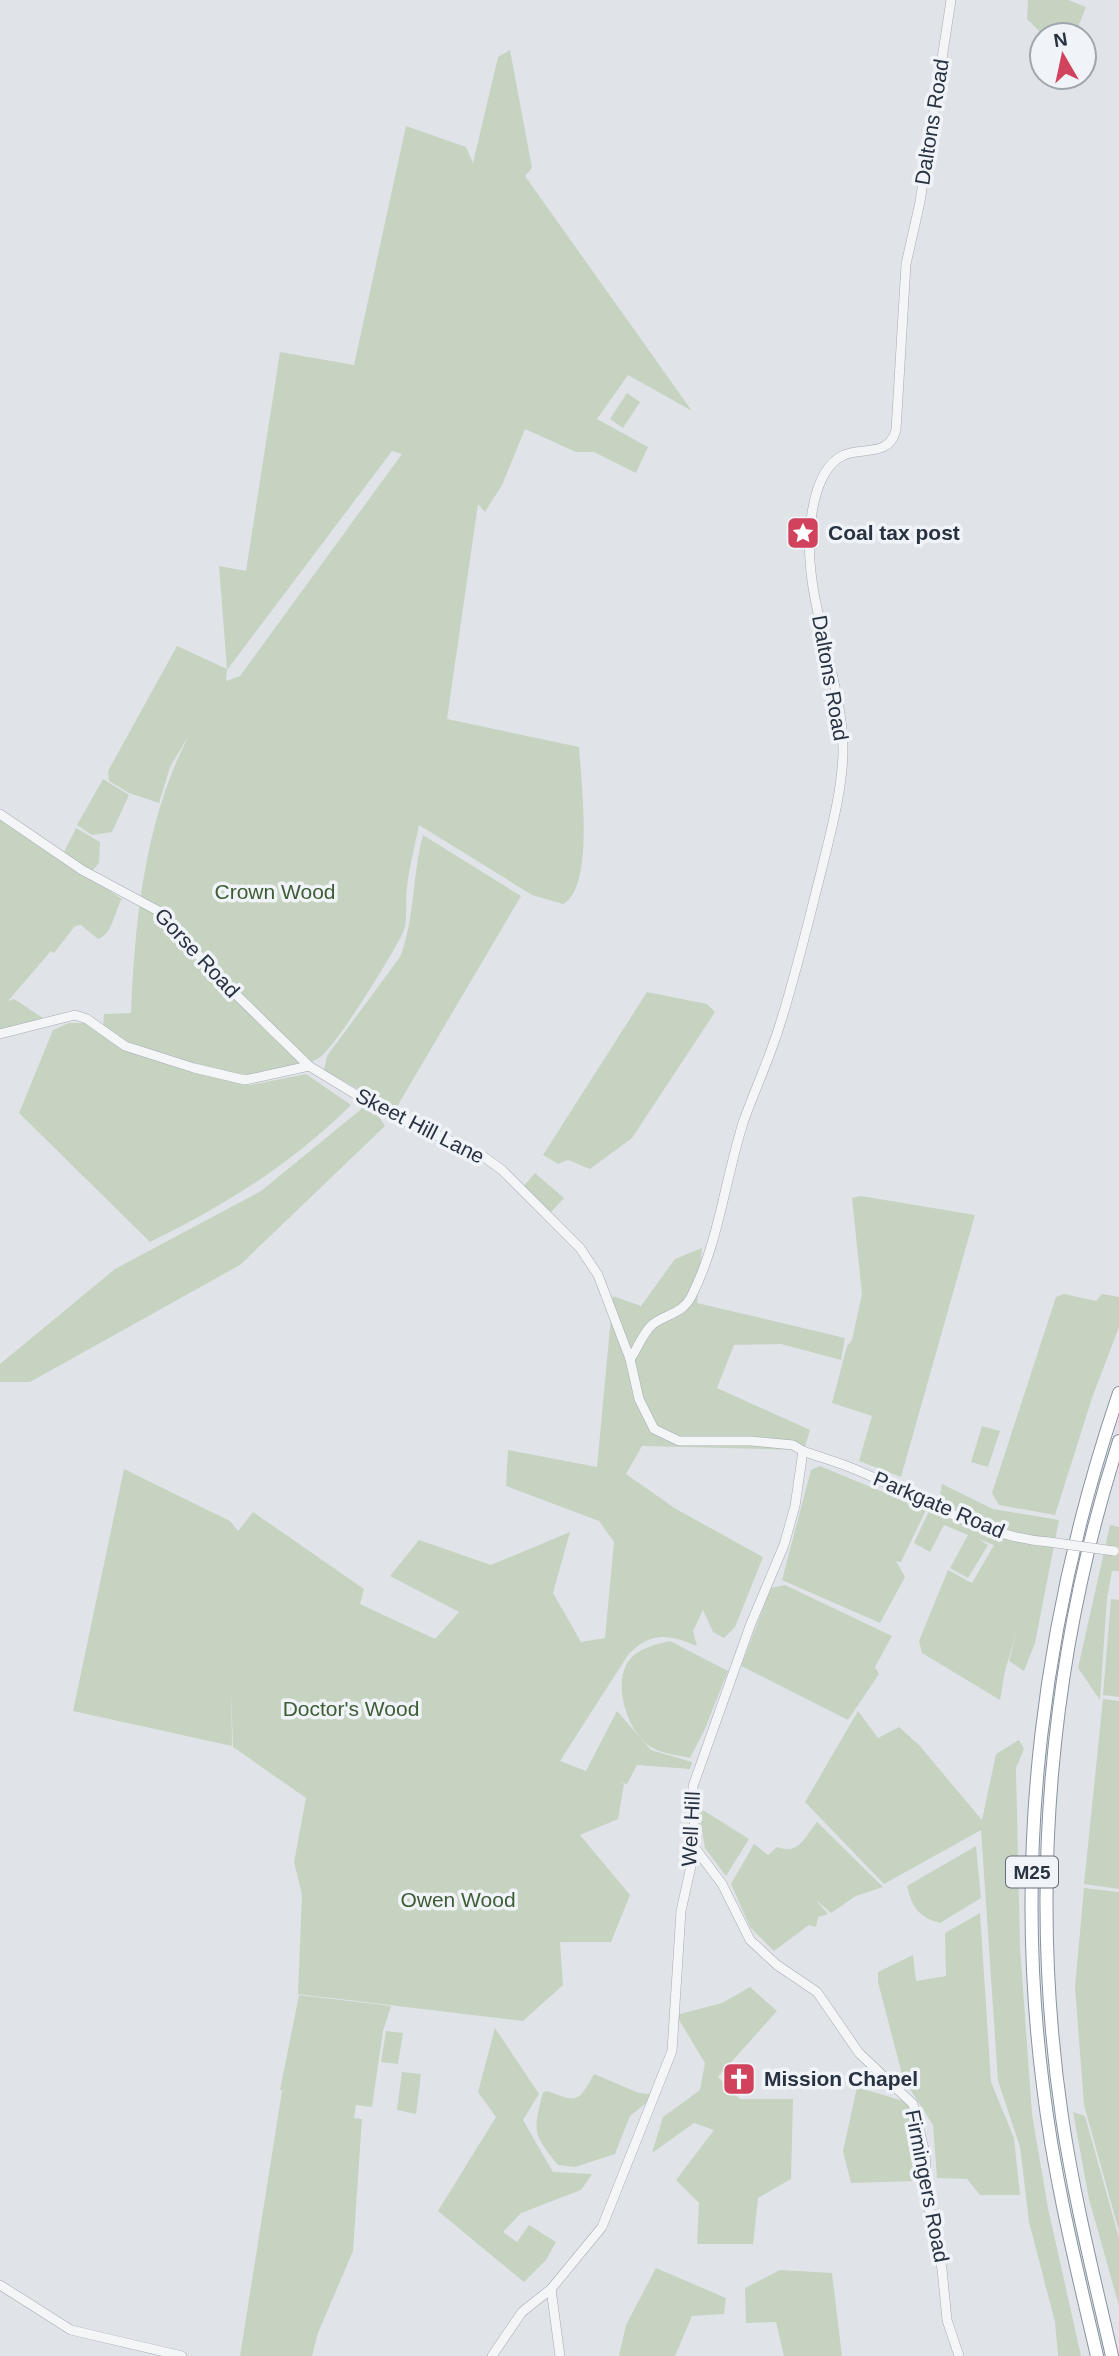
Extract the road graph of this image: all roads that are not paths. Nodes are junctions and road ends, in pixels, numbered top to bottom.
1 (951, 0) edge
2 (0, 814) edge
3 (0, 1034) edge
4 (309, 1066) junction
5 (630, 1359) junction
6 (1119, 1393) edge
7 (1119, 1441) edge
8 (803, 1451) junction
9 (1116, 1552) edge
10 (695, 1848) junction
11 (0, 2285) edge
12 (551, 2289) junction
13 (181, 2356) edge
14 (492, 2356) edge
15 (559, 2356) edge
16 (959, 2356) edge
17 (1097, 2356) edge
18 (1115, 2356) edge

1 - 5 street, Daltons Road
2 - 4 street, Gorse Road
3 - 4 street
4 - 5 street, Skeet Hill Lane
5 - 8 street
6 - 17 highway, M25
7 - 18 highway, M25
8 - 9 street, Parkgate Road, bridge
8 - 10 street, Well Hill
10 - 12 street, Well Hill
10 - 16 street, Firmingers Road
11 - 13 street
12 - 14 street, Well Hill
12 - 15 street

